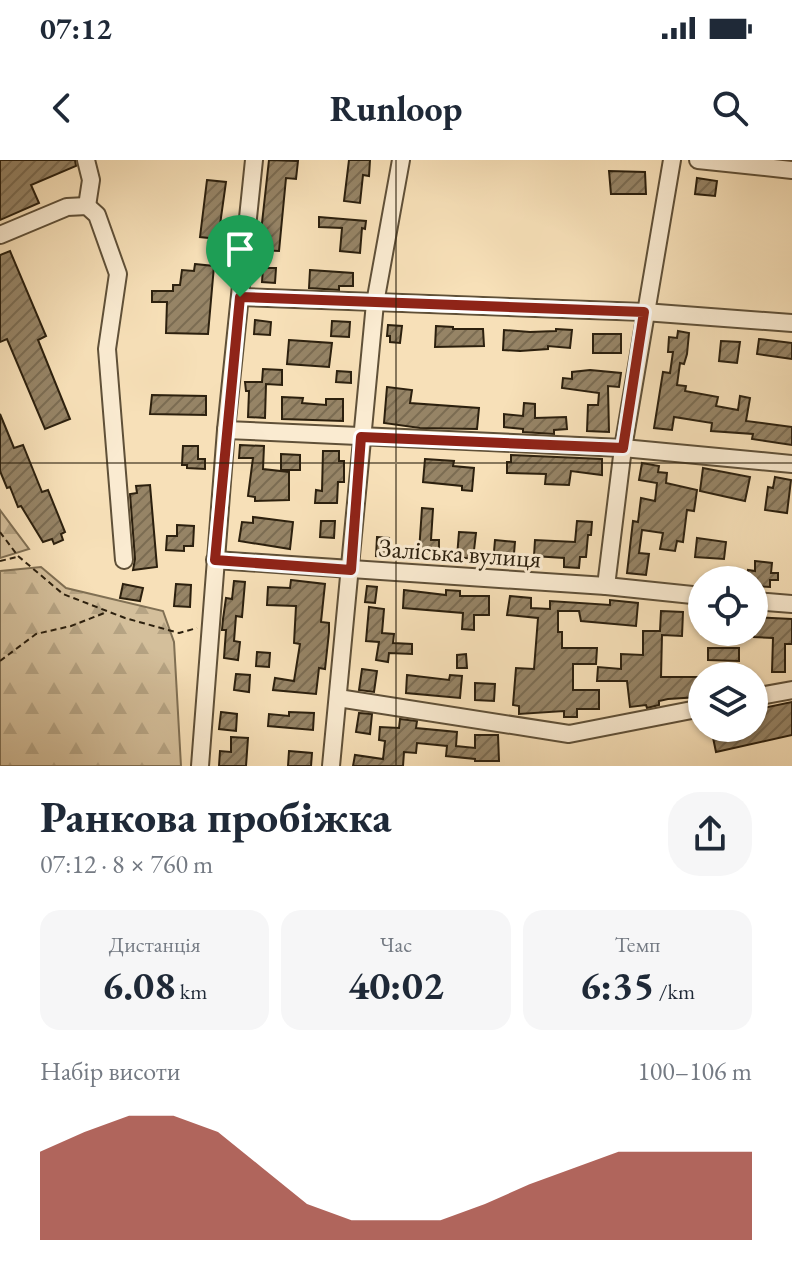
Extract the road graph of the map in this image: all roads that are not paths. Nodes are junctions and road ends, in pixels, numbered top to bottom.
1 (86, 160) edge
2 (254, 160) edge
3 (401, 160) edge
4 (672, 160) edge
5 (698, 160) edge
6 (792, 170) edge
7 (87, 206) junction
8 (0, 235) edge
9 (240, 297) junction
10 (375, 303) junction
11 (644, 312) junction
12 (792, 323) edge
13 (226, 430) junction
14 (361, 437) junction
15 (623, 448) junction
16 (792, 464) edge
17 (124, 560) dead end
18 (215, 560) junction
19 (351, 570) junction
20 (606, 586) junction
21 (688, 595) edge
22 (768, 602) edge
23 (792, 604) edge
24 (792, 690) edge
25 (768, 694) edge
26 (338, 698) junction
27 (688, 711) edge
28 (200, 766) edge
29 (331, 766) edge

1 - 7 street
2 - 9 street
3 - 10 street
4 - 11 street
5 - 6 street
7 - 8 street
7 - 17 street
9 - 10 street
9 - 13 street
10 - 11 street
10 - 14 street
11 - 12 street
11 - 15 street
13 - 14 street
13 - 18 street
14 - 15 street
14 - 19 street
15 - 16 street
15 - 20 street
18 - 19 street, Заліська вулиця
18 - 28 street
19 - 20 street, Заліська вулиця
19 - 26 street
20 - 21 street, Заліська вулиця
22 - 23 street
24 - 25 street
26 - 27 street
26 - 29 street

